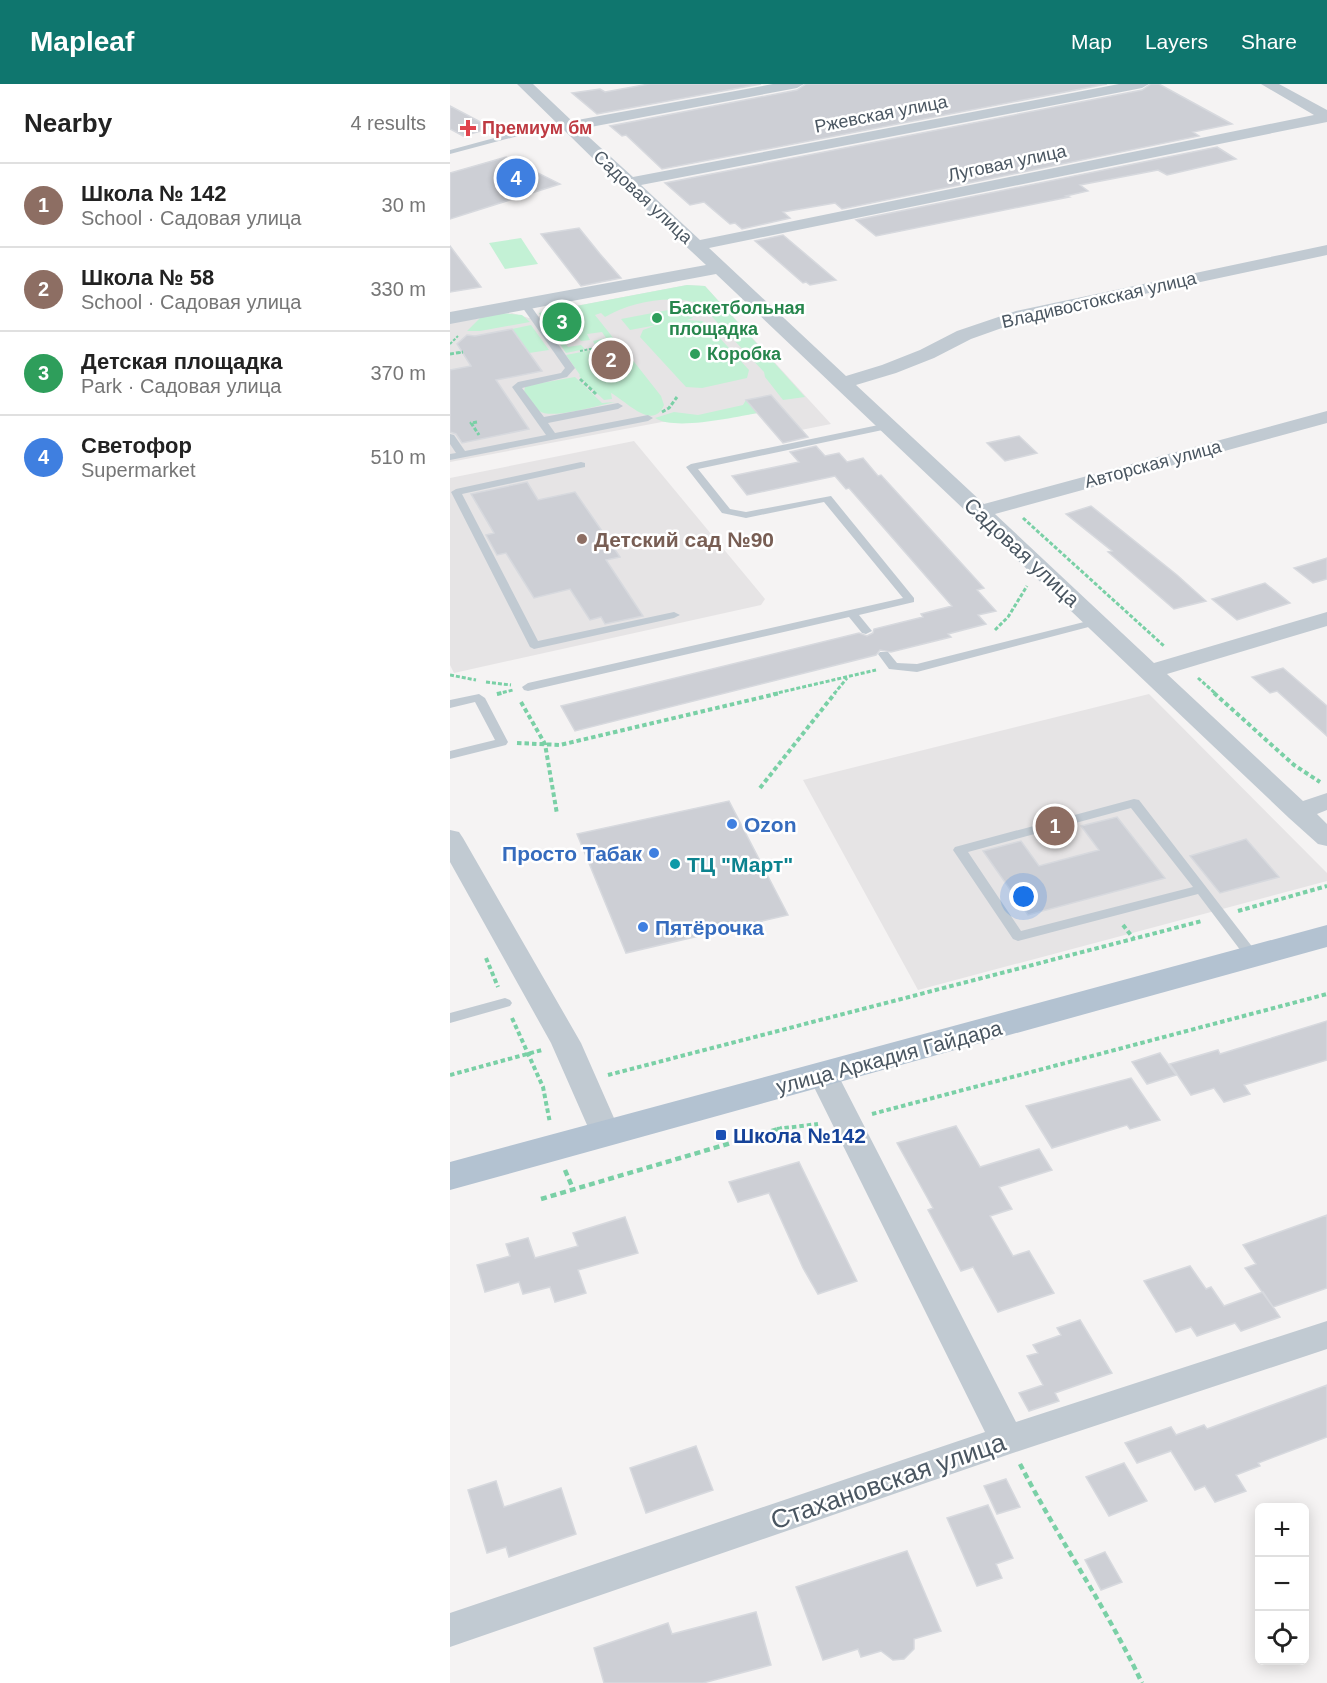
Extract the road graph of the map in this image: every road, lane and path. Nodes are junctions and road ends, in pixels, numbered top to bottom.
1 (524, 84) edge
2 (797, 84) edge
3 (1142, 84) edge
4 (1268, 84) edge
5 (1327, 117) edge
6 (566, 124) junction
7 (450, 145) edge
8 (459, 150) junction
9 (450, 152) edge
10 (627, 183) junction
11 (695, 246) junction
12 (1327, 249) edge
13 (717, 267) junction
14 (525, 304) junction
15 (450, 318) edge
16 (622, 343) dead end
17 (463, 352) dead end
18 (450, 354) edge
19 (561, 355) junction
20 (569, 372) junction
21 (843, 383) junction
22 (596, 394) dead end
23 (618, 406) dead end
24 (1327, 417) edge
25 (648, 418) dead end
26 (541, 421) junction
27 (477, 422) dead end
28 (888, 426) junction
29 (552, 436) junction
30 (450, 437) edge
31 (484, 442) dead end
32 (462, 454) junction
33 (450, 457) edge
34 (581, 465) dead end
35 (980, 512) junction
36 (1039, 567) junction
37 (852, 613) junction
38 (674, 615) dead end
39 (1327, 619) edge
40 (1096, 622) junction
41 (866, 631) dead end
42 (884, 654) dead end
43 (970, 655) junction
44 (893, 666) junction
45 (1149, 672) junction
46 (450, 675) edge
47 (848, 677) junction
48 (528, 687) junction
49 (479, 698) junction
50 (520, 699) dead end
51 (450, 704) edge
52 (502, 742) junction
53 (545, 744) junction
54 (450, 755) edge
55 (760, 788) dead end
56 (1327, 801) edge
57 (1298, 812) junction
58 (557, 814) dead end
59 (450, 838) edge
60 (1327, 838) edge
61 (1327, 886) edge
62 (1201, 889) junction
63 (1222, 915) junction
64 (1327, 936) edge
65 (484, 954) dead end
66 (1252, 956) junction
67 (1327, 994) edge
68 (505, 1003) junction
69 (450, 1018) edge
70 (566, 1043) junction
71 (529, 1054) junction
72 (450, 1075) edge
73 (823, 1075) junction
74 (583, 1082) junction
75 (845, 1122) junction
76 (606, 1134) junction
77 (555, 1148) junction
78 (450, 1176) edge
79 (573, 1189) junction
80 (541, 1199) dead end
81 (1327, 1335) edge
82 (1007, 1440) junction
83 (450, 1630) edge
84 (1142, 1683) edge

1 - 6 street, Садовая улица
2 - 6 street, Садовая улица
3 - 10 street, Ржевская улица
4 - 5 street
5 - 11 street, Луговая улица
6 - 8 lane
6 - 10 street, Садовая улица
7 - 8 lane
8 - 9 lane
10 - 11 street, Садовая улица
11 - 13 street, Садовая улица
12 - 21 street, Владивостокская улица
13 - 14 street, Садовая улица
13 - 21 street, Садовая улица
14 - 15 street, Садовая улица
14 - 19 lane
16 - 19 path
17 - 18 path
19 - 20 lane
20 - 22 path
20 - 26 lane
21 - 28 street, Садовая улица
23 - 26 lane
24 - 35 street, Авторская улица
25 - 29 lane
26 - 29 lane
27 - 31 path
28 - 35 street, Садовая улица
28 - 37 lane
29 - 32 lane
30 - 32 lane
32 - 33 lane
34 - 38 lane
35 - 36 street, Садовая улица
36 - 40 street, Садовая улица
36 - 43 path
37 - 41 lane
37 - 48 lane
39 - 45 street
40 - 43 lane
40 - 45 street, Садовая улица
42 - 44 lane
43 - 44 lane
44 - 47 path
45 - 57 street, Садовая улица
46 - 48 path
47 - 53 path
47 - 55 path
48 - 49 path
49 - 51 lane
49 - 52 lane
50 - 53 path
52 - 53 path
52 - 54 lane
53 - 58 path
56 - 57 street
57 - 60 street, Садовая улица
59 - 70 street
61 - 63 path
62 - 62 lane
62 - 63 lane
63 - 66 lane
63 - 74 path
64 - 66 main road, улица Аркадия Гайдара
65 - 68 path
66 - 73 main road, улица Аркадия Гайдара
67 - 75 path
68 - 69 lane
68 - 71 path
70 - 71 path
70 - 74 street
71 - 72 path
71 - 77 path
73 - 75 street
73 - 76 main road, улица Аркадия Гайдара
74 - 76 street
75 - 79 path
75 - 82 street
76 - 77 main road, улица Аркадия Гайдара
77 - 78 main road, улица Аркадия Гайдара
77 - 79 path
79 - 80 path
81 - 82 street, Стахановская улица
82 - 83 street, Стахановская улица
82 - 84 path

